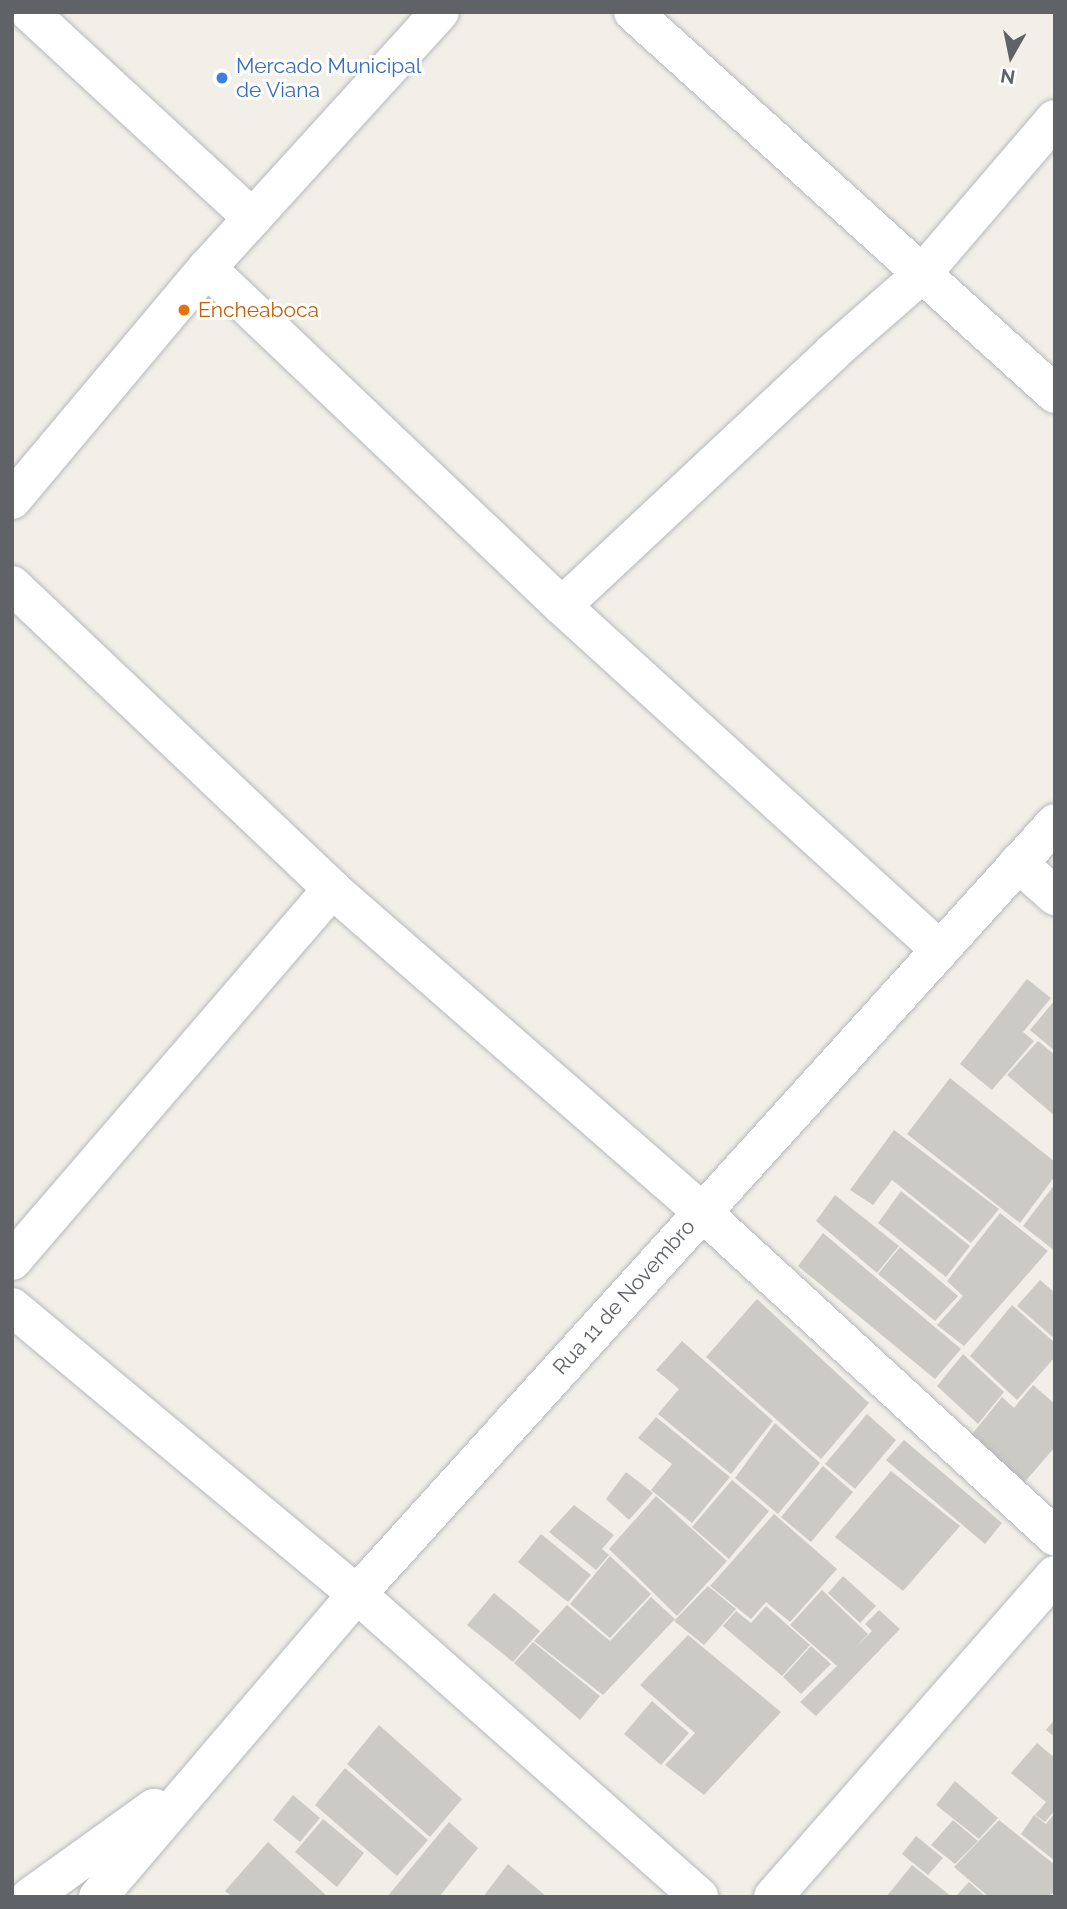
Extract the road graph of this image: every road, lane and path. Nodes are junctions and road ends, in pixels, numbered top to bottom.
1 (29, 12) edge
2 (440, 12) edge
3 (633, 12) edge
4 (1055, 119) edge
5 (252, 218) junction
6 (207, 268) junction
7 (922, 274) junction
8 (1055, 394) edge
9 (12, 500) edge
10 (12, 585) edge
11 (562, 606) junction
12 (1055, 823) edge
13 (1018, 863) junction
14 (332, 889) junction
15 (1055, 896) edge
16 (939, 949) junction
17 (701, 1211) junction
18 (12, 1261) edge
19 (12, 1307) edge
20 (1055, 1536) edge
21 (1055, 1575) edge
22 (357, 1594) junction
23 (199, 1776) junction
24 (30, 1897) edge
25 (98, 1897) edge
26 (699, 1897) edge
27 (773, 1897) edge

1 - 5 street
2 - 5 street
3 - 7 street
4 - 7 street
5 - 6 street
6 - 9 street
6 - 11 street
7 - 8 street
7 - 11 street
10 - 14 street
11 - 16 street
12 - 13 street, Rua 11 de Novembro
13 - 15 street
13 - 16 street, Rua 11 de Novembro
14 - 17 street
14 - 18 street
16 - 17 street, Rua 11 de Novembro
17 - 20 street
17 - 22 street, Rua 11 de Novembro
19 - 22 street
21 - 27 street
22 - 23 street, Rua 11 de Novembro
22 - 26 street
23 - 24 street, Rua 11 de Novembro
23 - 25 street, Rua 11 de Novembro

